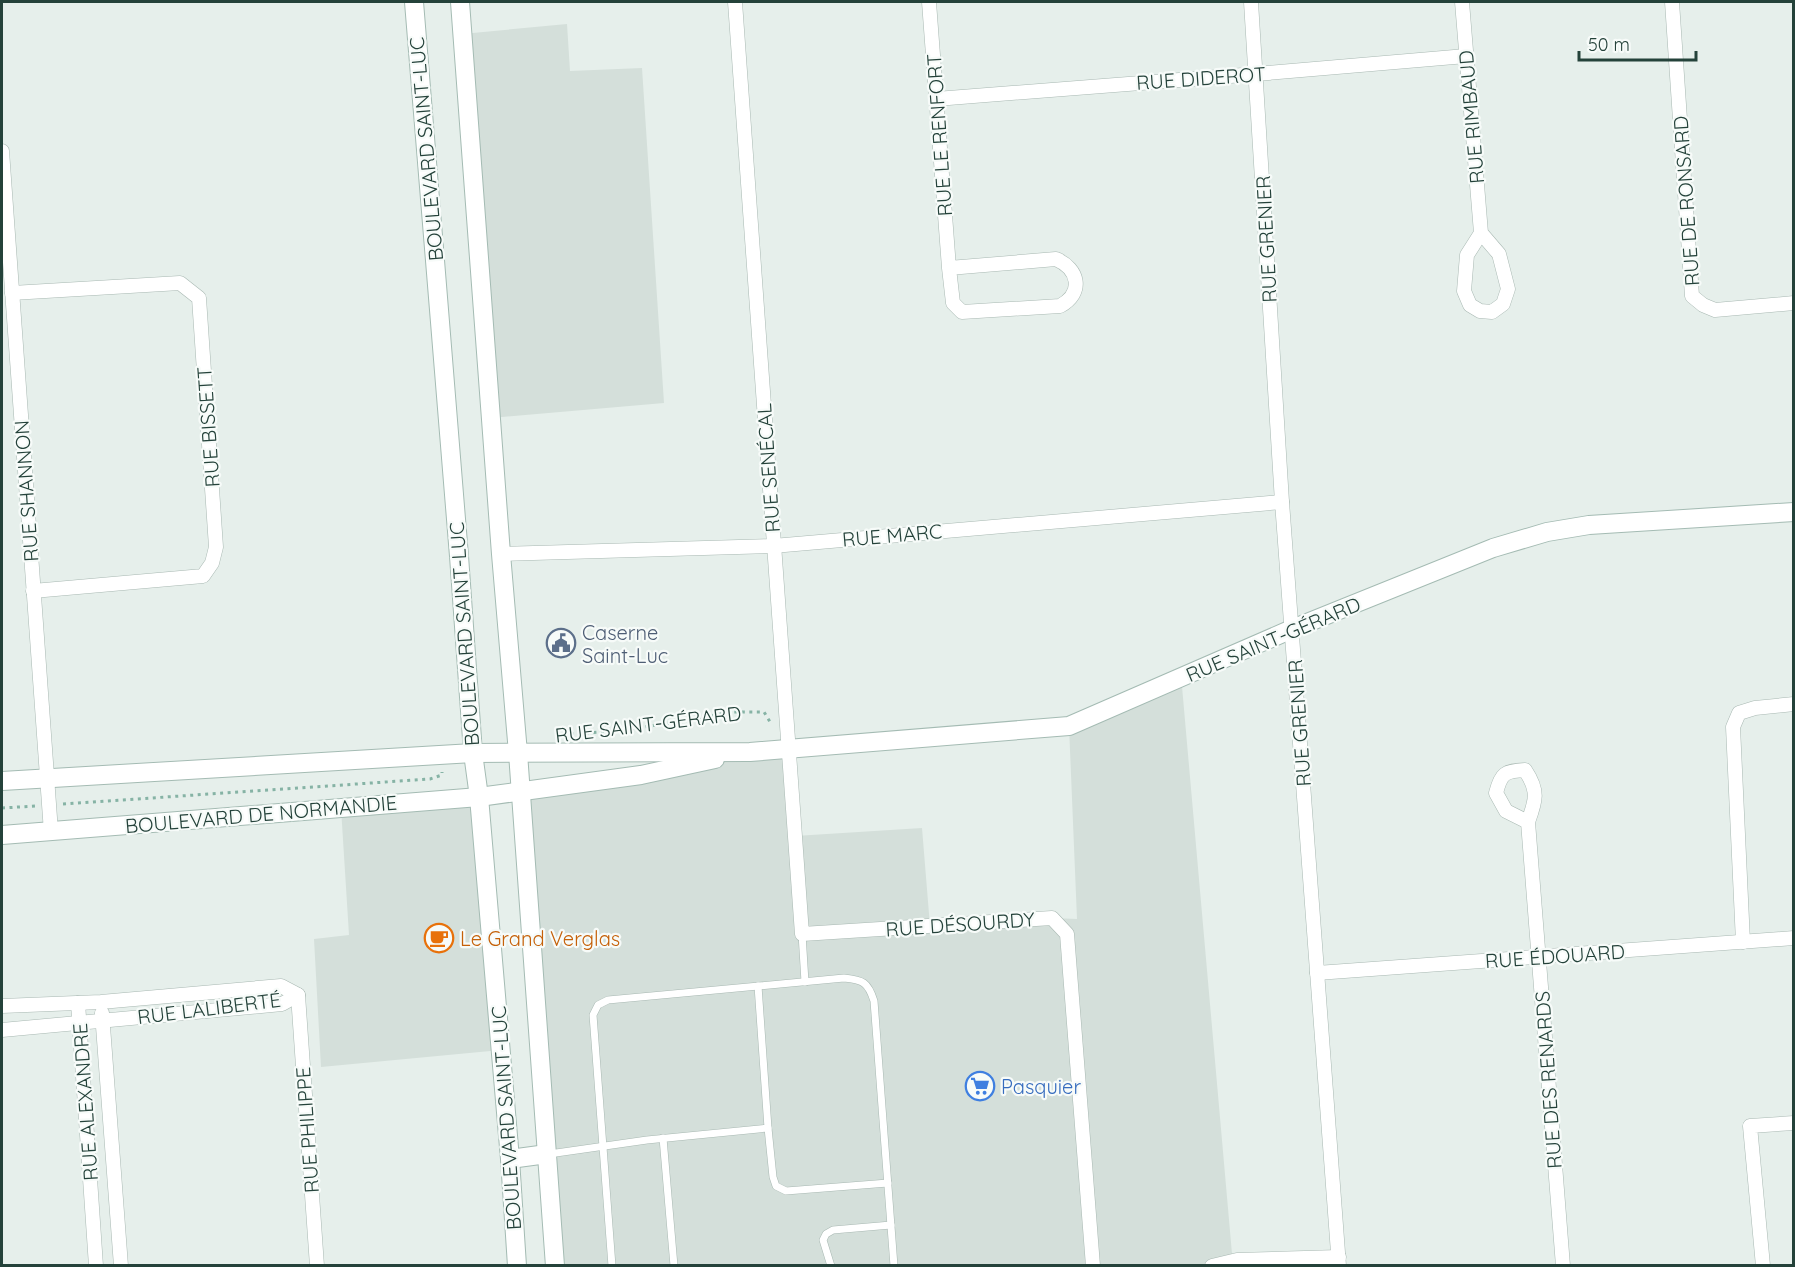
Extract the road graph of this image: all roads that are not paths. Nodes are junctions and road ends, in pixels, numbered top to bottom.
1 (414, 2) edge
2 (460, 2) edge
3 (735, 2) edge
4 (929, 2) edge
5 (1251, 2) edge
6 (1462, 2) edge
7 (1672, 2) edge
8 (1466, 56) junction
9 (1256, 74) junction
10 (936, 99) junction
11 (2, 151) edge
12 (1481, 233) junction
13 (949, 268) junction
14 (12, 293) junction
15 (1794, 303) edge
16 (1282, 502) junction
17 (1794, 512) edge
18 (773, 546) junction
19 (501, 554) junction
20 (33, 591) junction
21 (1292, 629) junction
22 (1794, 704) edge
23 (788, 750) junction
24 (750, 752) junction
25 (473, 753) junction
26 (518, 753) junction
27 (47, 778) junction
28 (2, 781) edge
29 (520, 791) junction
30 (478, 797) junction
31 (1528, 822) dead end
32 (51, 832) junction
33 (2, 835) edge
34 (802, 934) junction
35 (1794, 938) edge
36 (1743, 942) junction
37 (1539, 957) junction
38 (1317, 973) junction
39 (805, 982) junction
40 (758, 986) junction
41 (298, 995) junction
42 (101, 1002) junction
43 (78, 1003) junction
44 (2, 1006) edge
45 (102, 1020) junction
46 (79, 1024) junction
47 (2, 1030) edge
48 (1794, 1123) edge
49 (768, 1128) junction
50 (663, 1138) junction
51 (603, 1146) junction
52 (547, 1154) junction
53 (510, 1159) junction
54 (888, 1183) junction
55 (116, 1199) junction
56 (91, 1202) junction
57 (891, 1225) junction
58 (1339, 1261) edge
59 (96, 1266) edge
60 (121, 1266) edge
61 (317, 1266) edge
62 (517, 1266) edge
63 (555, 1266) edge
64 (612, 1266) edge
65 (674, 1266) edge
66 (831, 1266) edge
67 (894, 1266) edge
68 (1092, 1266) edge
69 (1212, 1266) edge
70 (1563, 1266) edge
71 (1763, 1266) edge

1 - 25 street, BOULEVARD SAINT-LUC
2 - 19 street, BOULEVARD SAINT-LUC
3 - 18 street, RUE SENÉCAL
4 - 10 street, RUE LE RENFORT
5 - 9 street, RUE GRENIER
6 - 8 street, RUE RIMBAUD
7 - 15 street, RUE DE RONSARD
8 - 9 street, RUE DIDEROT
8 - 12 street, RUE RIMBAUD
9 - 10 street, RUE DIDEROT
9 - 16 street, RUE GRENIER
10 - 13 street, RUE LE RENFORT
11 - 14 street, RUE SHANNON
12 - 12 street
13 - 13 street, RUE LE RENFORT
14 - 20 street, RUE SHANNON
14 - 20 street, RUE BISSETT
16 - 18 street, RUE MARC
16 - 21 street, RUE GRENIER
17 - 21 street, RUE SAINT-GÉRARD
18 - 19 street, RUE MARC
18 - 23 street, RUE SENÉCAL
19 - 26 street, BOULEVARD SAINT-LUC
20 - 27 street, RUE SHANNON
21 - 23 street, RUE SAINT-GÉRARD
21 - 38 street, RUE GRENIER
22 - 36 street
23 - 24 street, RUE SAINT-GÉRARD
23 - 34 street, RUE SENÉCAL
24 - 26 street, RUE SAINT-GÉRARD
24 - 29 street, RUE SAINT-GÉRARD
25 - 26 street
25 - 27 street
25 - 30 street, BOULEVARD SAINT-LUC
26 - 29 street, BOULEVARD SAINT-LUC
27 - 28 street
27 - 32 street, RUE SHANNON
29 - 30 street, BOULEVARD DE NORMANDIE
29 - 52 street, BOULEVARD SAINT-LUC
30 - 32 street, BOULEVARD DE NORMANDIE
30 - 53 street, BOULEVARD SAINT-LUC
31 - 37 street, RUE DES RENARDS
32 - 33 street, BOULEVARD DE NORMANDIE
34 - 39 lane
34 - 68 street, RUE DÉSOURDY
35 - 36 street, RUE ÉDOUARD
36 - 37 street, RUE ÉDOUARD
37 - 38 street, RUE ÉDOUARD
37 - 70 street, RUE DES RENARDS
38 - 58 street, RUE GRENIER
39 - 40 lane
39 - 54 lane
40 - 49 lane
40 - 51 lane
41 - 42 street, RUE LALIBERTÉ
41 - 45 street, RUE LALIBERTÉ
41 - 61 street, RUE PHILIPPE
42 - 43 street, RUE LALIBERTÉ
42 - 45 street, RUE ALEXANDRE
43 - 44 street, RUE LALIBERTÉ
43 - 46 street, RUE ALEXANDRE
45 - 46 street, RUE LALIBERTÉ
45 - 55 street, RUE ALEXANDRE
46 - 47 street, RUE LALIBERTÉ
46 - 56 street, RUE ALEXANDRE
48 - 71 street
49 - 50 lane
49 - 54 lane
50 - 51 lane
50 - 65 lane
51 - 52 lane
51 - 64 lane
52 - 53 street
52 - 63 street, BOULEVARD SAINT-LUC
53 - 62 street, BOULEVARD SAINT-LUC
54 - 57 lane
55 - 56 street, RUE ALEXANDRE
55 - 60 street, RUE ALEXANDRE
56 - 59 street, RUE ALEXANDRE
57 - 66 lane
57 - 67 lane
58 - 69 street

